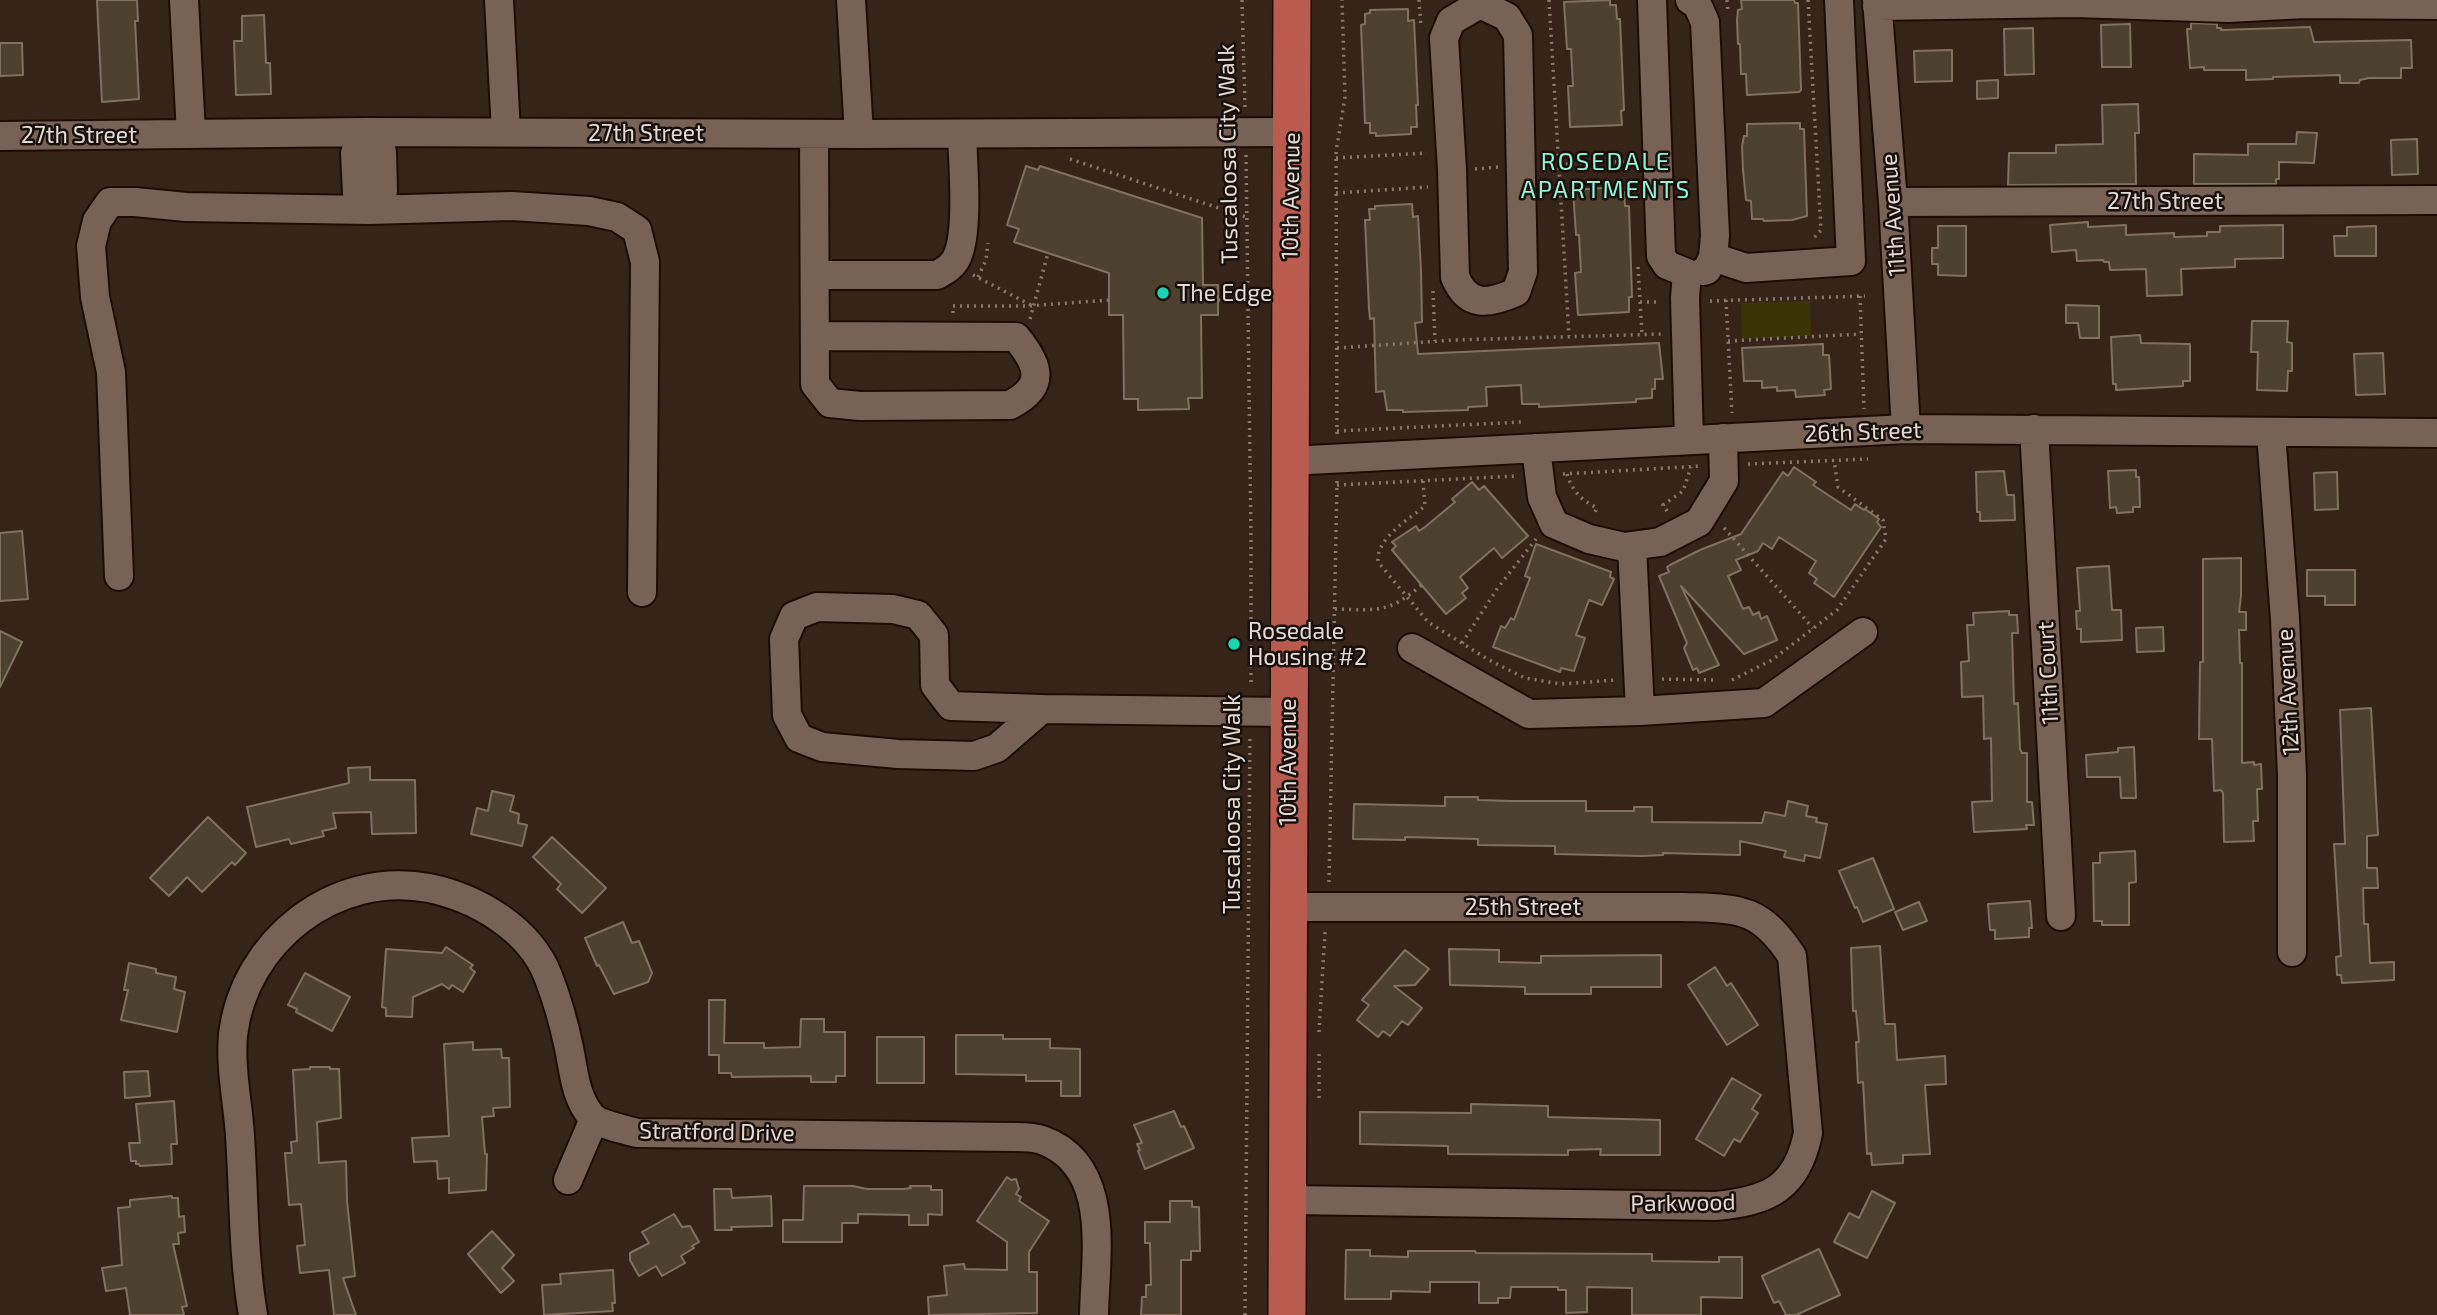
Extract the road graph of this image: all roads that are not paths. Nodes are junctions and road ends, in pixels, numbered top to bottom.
1 (184, 0) edge
2 (499, 0) edge
3 (851, 0) edge
4 (1292, 0) edge
5 (1652, 0) edge
6 (1690, 0) edge
7 (1839, 0) edge
8 (1480, 2) edge
9 (1877, 3) edge
10 (2437, 5) edge
11 (368, 132) junction
12 (506, 132) junction
13 (1292, 132) junction
14 (191, 134) junction
15 (814, 134) junction
16 (859, 134) junction
17 (962, 134) junction
18 (0, 136) edge
19 (2437, 200) edge
20 (1893, 202) junction
21 (369, 210) junction
22 (1713, 257) junction
23 (1687, 273) junction
24 (815, 275) junction
25 (815, 336) junction
26 (1906, 429) junction
27 (2034, 429) junction
28 (2271, 433) junction
29 (2437, 433) edge
30 (1727, 439) junction
31 (1690, 454) junction
32 (1289, 461) junction
33 (1548, 465) junction
34 (1632, 546) junction
35 (119, 576) dead end
36 (642, 592) dead end
37 (1863, 632) dead end
38 (1412, 648) dead end
39 (1042, 709) junction
40 (1640, 711) junction
41 (1288, 712) junction
42 (1287, 907) junction
43 (1757, 916) joint
44 (2061, 916) dead end
45 (2292, 952) dead end
46 (594, 1119) junction
47 (568, 1180) dead end
48 (1288, 1200) junction
49 (253, 1315) edge
50 (1094, 1315) edge
51 (1287, 1315) edge

1 - 14 street
2 - 12 street
3 - 16 street
4 - 13 main road, 10th Avenue
5 - 23 street
6 - 22 street
7 - 22 street
8 - 8 street
9 - 10 street
9 - 20 street, 11th Avenue
11 - 12 street, 27th Street
11 - 14 street, 27th Street
11 - 21 street
12 - 15 street, 27th Street
13 - 17 street, 27th Street
13 - 32 main road, 10th Avenue
14 - 18 street, 27th Street
15 - 16 street, 27th Street
15 - 24 street
16 - 17 street, 27th Street
17 - 24 street
19 - 20 street, 27th Street
20 - 26 street, 11th Avenue
21 - 35 street
21 - 36 street
22 - 23 street
23 - 31 street
24 - 25 street
25 - 25 street
26 - 27 street, 26th Street
26 - 30 street, 26th Street
27 - 28 street, 26th Street
27 - 44 street, 11th Court
28 - 29 street, 26th Street
28 - 45 street, 12th Avenue
30 - 31 street, 26th Street
30 - 34 street
31 - 33 street, 26th Street
32 - 33 street, 26th Street
32 - 41 main road, 10th Avenue
33 - 34 street
34 - 40 street
37 - 40 street
38 - 40 street
39 - 39 street
39 - 41 street
41 - 42 main road, 10th Avenue
42 - 43 street, 25th Street
42 - 48 main road, 10th Avenue
43 - 48 street, Parkwood
46 - 47 street
46 - 49 street
46 - 50 street, Stratford Drive
48 - 51 main road, 10th Avenue

